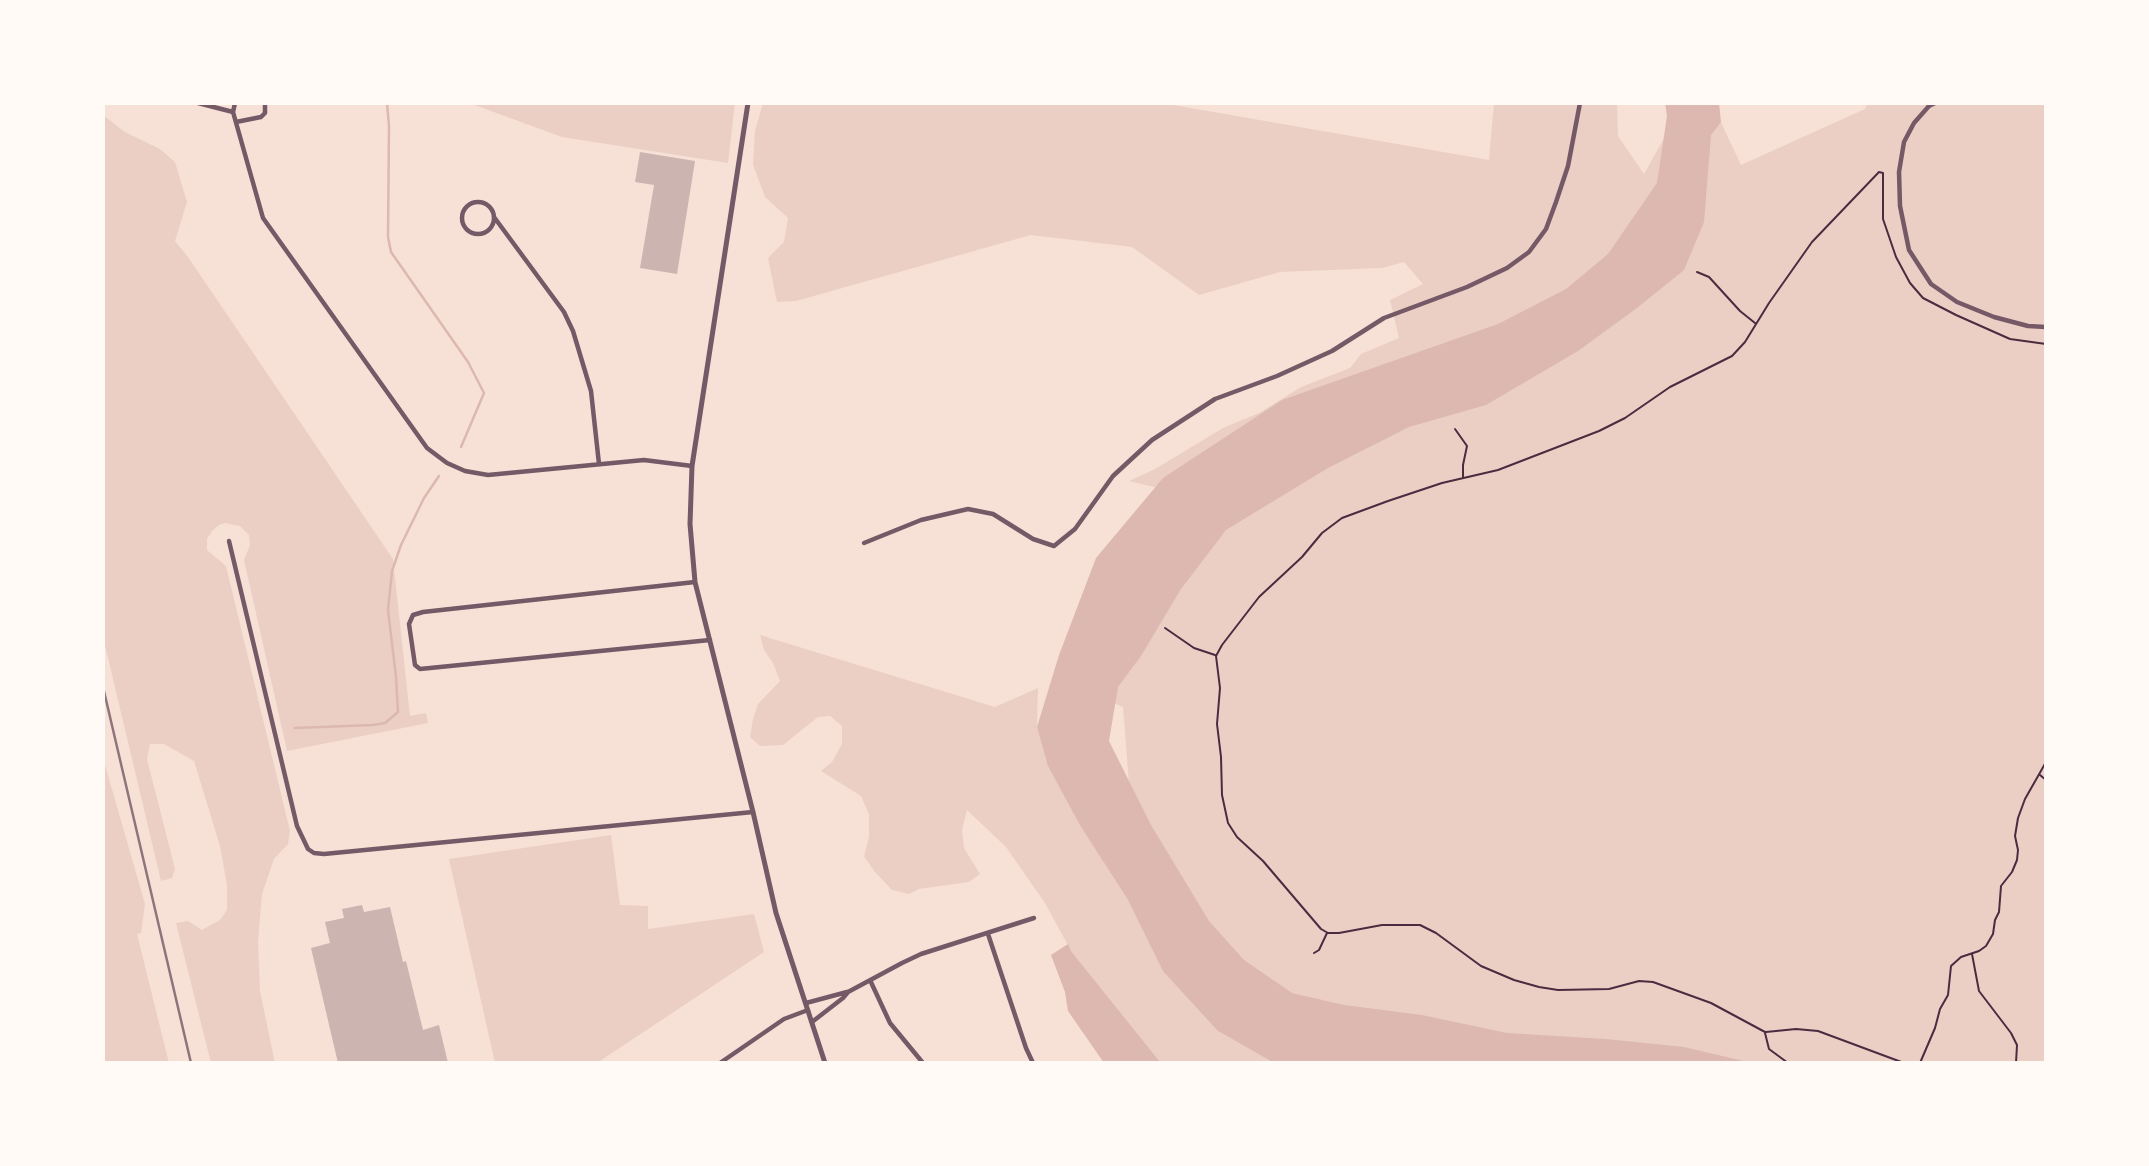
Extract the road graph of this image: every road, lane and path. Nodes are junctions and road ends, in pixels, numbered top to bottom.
1 (198, 103) edge
2 (235, 103) edge
3 (265, 103) edge
4 (748, 103) edge
5 (1580, 103) edge
6 (1935, 103) edge
7 (233, 112) junction
8 (236, 122) junction
9 (494, 217) junction
10 (1697, 272) dead end
11 (1756, 324) junction
12 (2046, 327) edge
13 (2046, 344) edge
14 (1455, 429) dead end
15 (599, 464) junction
16 (692, 466) junction
17 (1462, 478) junction
18 (229, 541) dead end
19 (864, 543) dead end
20 (695, 582) junction
21 (1166, 628) dead end
22 (710, 640) junction
23 (1216, 656) junction
24 (2046, 762) edge
25 (2039, 774) junction
26 (2046, 779) edge
27 (754, 812) junction
28 (1034, 918) dead end
29 (1328, 933) junction
30 (988, 934) junction
31 (1314, 953) dead end
32 (1972, 953) junction
33 (870, 980) junction
34 (848, 992) junction
35 (806, 1003) junction
36 (808, 1010) junction
37 (812, 1022) junction
38 (1765, 1032) junction
39 (720, 1063) edge
40 (825, 1063) edge
41 (923, 1063) edge
42 (1033, 1063) edge
43 (1788, 1063) edge
44 (1903, 1063) edge
45 (1920, 1063) edge
46 (2017, 1063) edge

1 - 7 street
2 - 7 street
3 - 8 street
4 - 16 street
5 - 19 street
6 - 12 street
7 - 8 street
8 - 15 street
9 - 9 street
9 - 15 street
10 - 11 path
11 - 13 path
11 - 17 path
14 - 17 path
15 - 16 street
16 - 20 street
17 - 23 path
18 - 27 street
20 - 22 street
20 - 22 street
21 - 23 path
22 - 27 street
23 - 29 path
24 - 25 path
25 - 26 path
25 - 32 path
27 - 35 street
28 - 30 street
29 - 31 path
29 - 38 path
30 - 33 street
30 - 42 street
32 - 45 path
32 - 46 path
33 - 34 street
33 - 41 street
34 - 35 street
34 - 37 street
35 - 36 street
36 - 37 street
36 - 39 street
37 - 40 street
38 - 43 path
38 - 44 path

